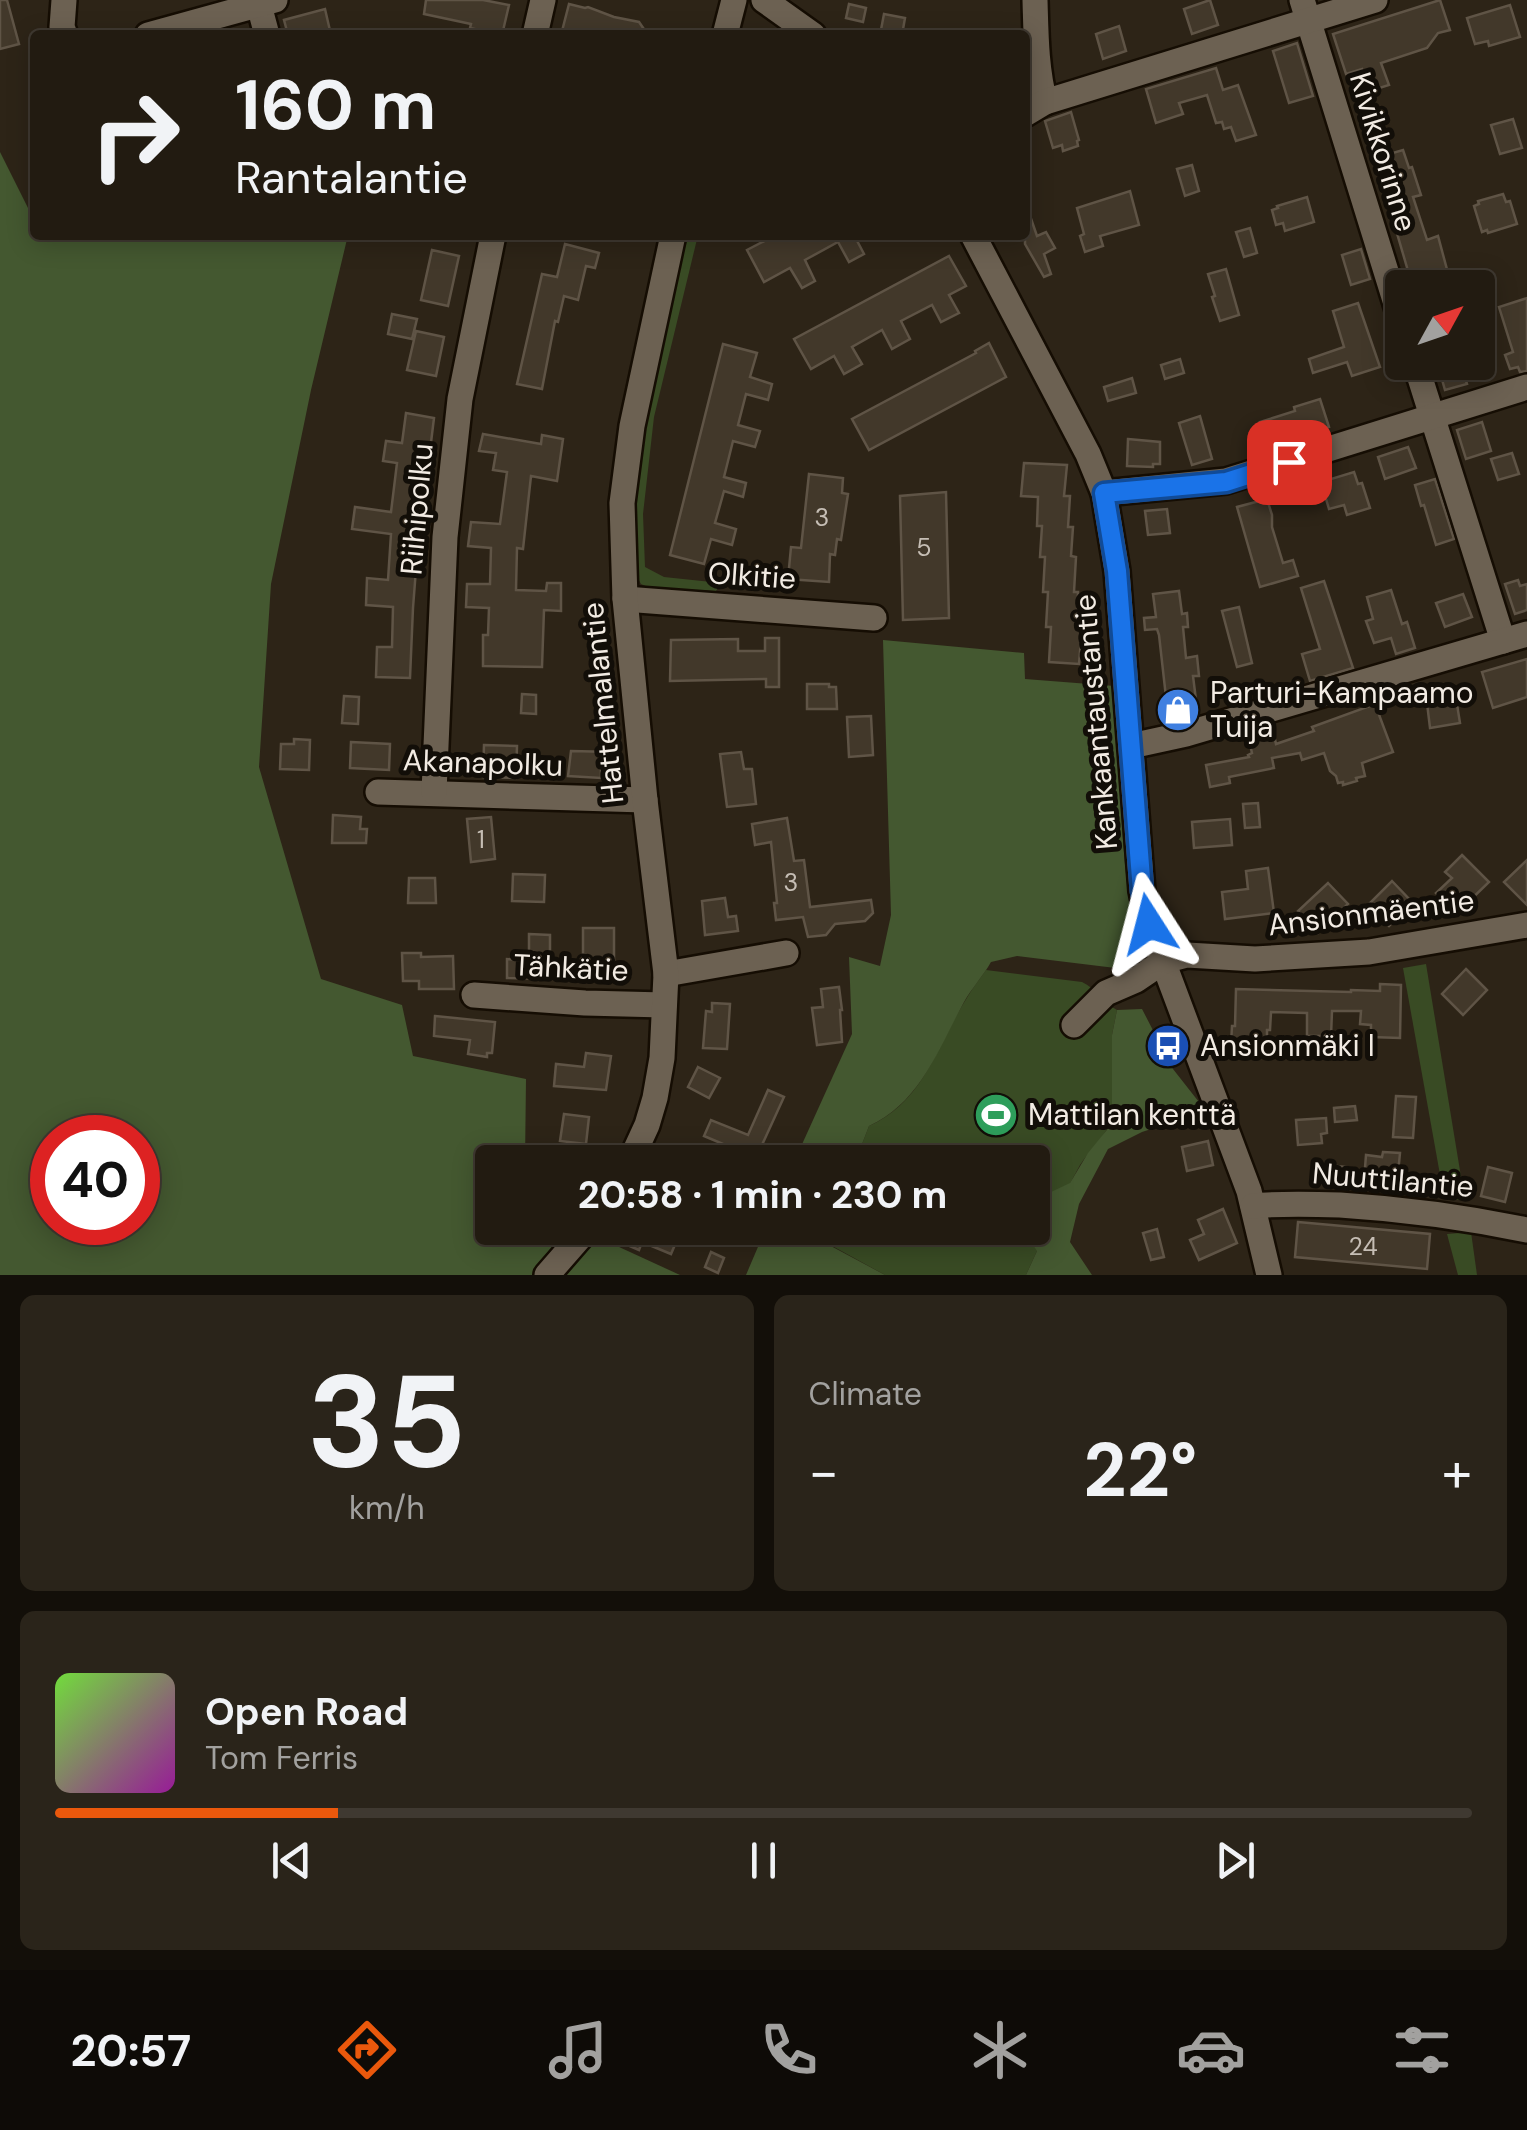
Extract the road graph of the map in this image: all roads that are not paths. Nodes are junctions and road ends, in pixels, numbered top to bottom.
1 (64, 0) edge
2 (543, 0) edge
3 (734, 0) edge
4 (764, 0) edge
5 (1035, 0) edge
6 (1375, 0) edge
7 (267, 2) edge
8 (1305, 10) edge
9 (63, 30) edge
10 (166, 30) edge
11 (267, 30) edge
12 (537, 30) edge
13 (726, 30) edge
14 (806, 30) edge
15 (1035, 108) edge
16 (493, 240) edge
17 (672, 240) edge
18 (975, 240) edge
19 (1386, 270) edge
20 (1421, 380) edge
21 (1527, 387) edge
22 (1432, 416) junction
23 (1104, 493) junction
24 (625, 599) junction
25 (874, 618) dead end
26 (1515, 638) edge
27 (1132, 746) junction
28 (378, 792) dead end
29 (434, 792) junction
30 (645, 800) junction
31 (1527, 925) edge
32 (786, 953) dead end
33 (1164, 961) junction
34 (666, 974) junction
35 (474, 995) dead end
36 (664, 1006) junction
37 (1074, 1025) dead end
38 (638, 1145) edge
39 (1254, 1206) junction
40 (1527, 1230) edge
41 (573, 1245) edge
42 (547, 1275) edge
43 (1269, 1275) edge

1 - 9 street
2 - 12 street
3 - 13 street
4 - 14 street
5 - 15 street
6 - 8 street
7 - 10 street
7 - 11 street
8 - 15 street
8 - 19 street, Kivikkorinne
16 - 29 street, Riihipolku
17 - 24 street, Hattelmalantie
18 - 23 street, Kankaantaustantie
20 - 22 street
21 - 22 street
22 - 23 street
22 - 26 street
23 - 27 street, Kankaantaustantie
24 - 25 street, Olkitie
24 - 30 street, Hattelmalantie
26 - 27 street
27 - 33 street, Kankaantaustantie
28 - 29 street, Akanapolku
29 - 30 street, Akanapolku
30 - 34 street, Hattelmalantie
31 - 33 street, Ansionmäentie
32 - 34 street
33 - 37 street
33 - 39 street, Kankaantaustantie
34 - 36 street, Hattelmalantie
35 - 36 street, Tähkätie
36 - 38 street, Hattelmalantie
39 - 40 street, Nuuttilantie
39 - 43 street, Kankaantaustantie
41 - 42 street

